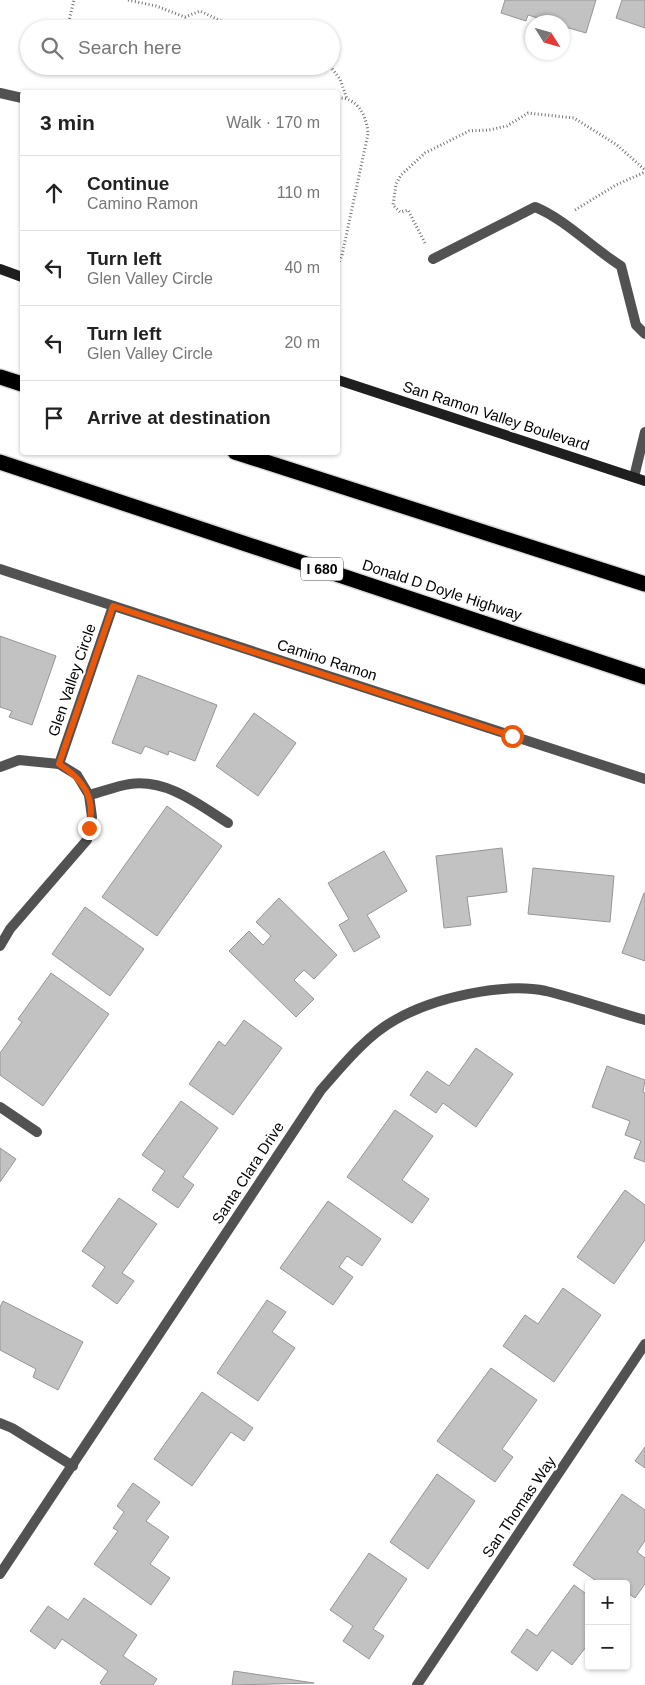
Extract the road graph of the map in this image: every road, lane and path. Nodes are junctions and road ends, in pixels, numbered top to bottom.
1 (74, 0) edge
2 (128, 0) edge
3 (69, 20) edge
4 (219, 20) edge
5 (337, 75) edge
6 (0, 93) edge
7 (20, 98) edge
8 (340, 98) edge
9 (347, 99) junction
10 (645, 171) edge
11 (560, 220) junction
12 (433, 259) joint
13 (340, 260) edge
14 (0, 270) edge
15 (20, 276) edge
16 (645, 334) edge
17 (0, 377) edge
18 (340, 381) edge
19 (20, 383) edge
20 (645, 432) edge
21 (244, 455) edge
22 (0, 462) edge
23 (634, 478) junction
24 (645, 481) edge
25 (0, 569) edge
26 (645, 584) edge
27 (113, 606) junction
28 (645, 676) edge
29 (59, 764) junction
30 (0, 767) edge
31 (645, 779) edge
32 (89, 795) junction
33 (228, 823) dead end
34 (0, 946) edge
35 (645, 1020) edge
36 (0, 1107) edge
37 (37, 1132) dead end
38 (645, 1344) edge
39 (0, 1423) edge
40 (73, 1466) junction
41 (0, 1574) edge
42 (417, 1685) edge

1 - 3 path
2 - 4 path
5 - 9 path
6 - 7 street
8 - 9 path
9 - 13 path
10 - 11 path
10 - 12 path
11 - 12 street
11 - 16 street
14 - 15 main road
17 - 19 highway
18 - 23 main road, San Ramon Valley Boulevard
20 - 23 street
21 - 26 highway
22 - 28 highway, Donald D Doyle Highway / I 680
23 - 24 main road, San Ramon Valley Boulevard
25 - 27 street, Camino Ramon
27 - 29 street, Glen Valley Circle
27 - 31 street, Camino Ramon
29 - 30 street
29 - 32 street
32 - 33 street
32 - 34 street
35 - 40 street, Santa Clara Drive
36 - 37 street
38 - 42 street, San Thomas Way
39 - 40 street
40 - 41 street, Santa Clara Drive

